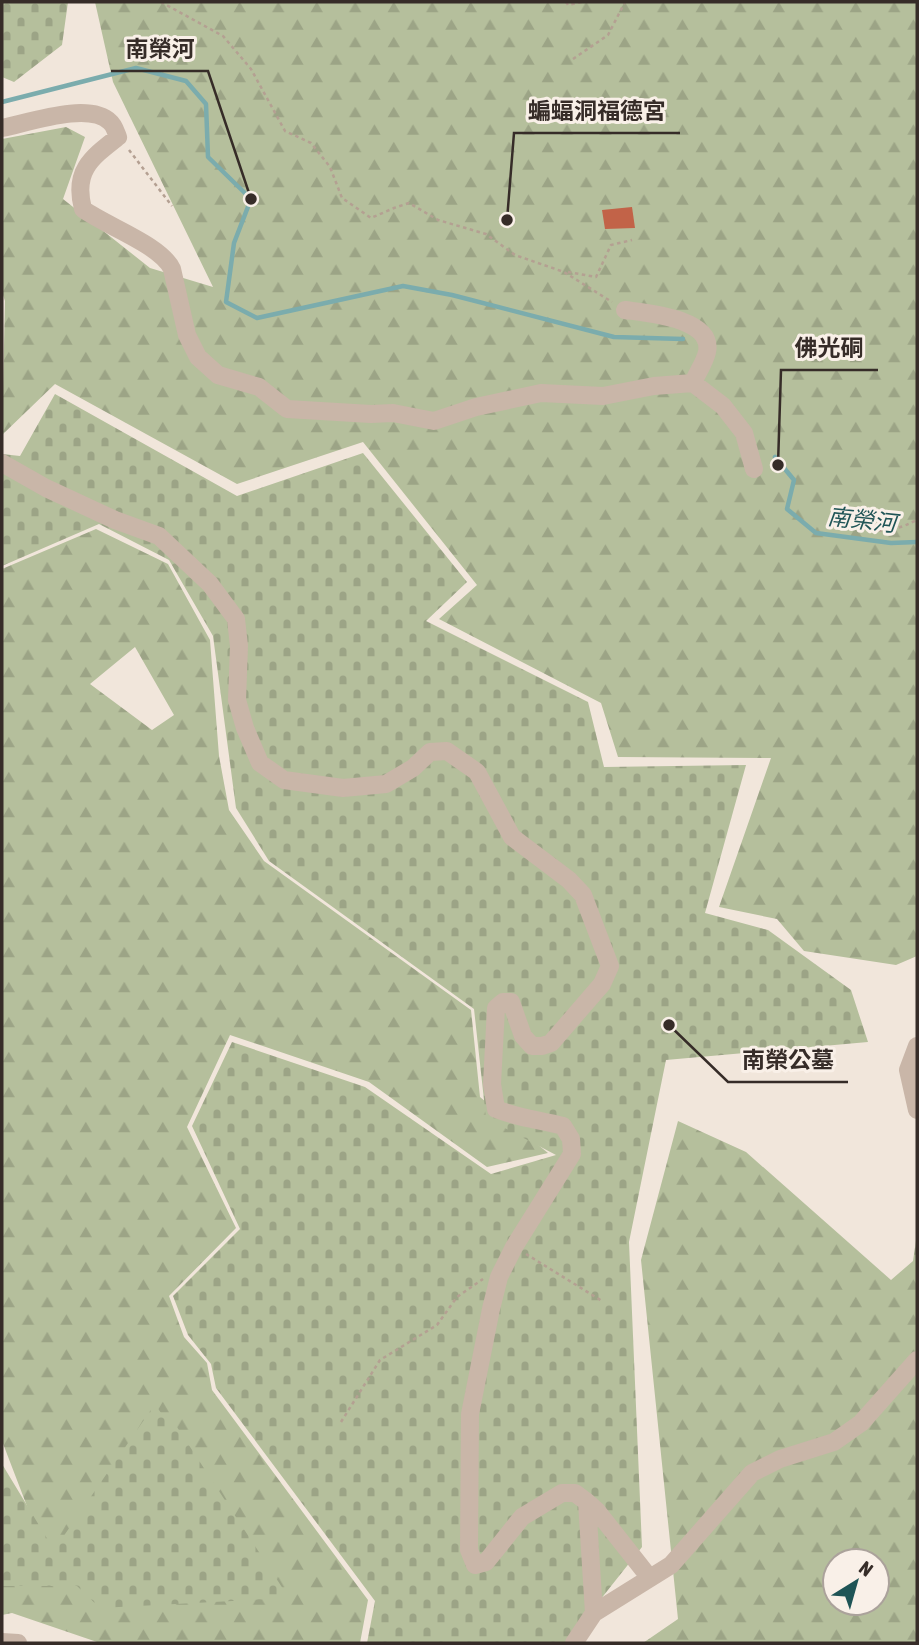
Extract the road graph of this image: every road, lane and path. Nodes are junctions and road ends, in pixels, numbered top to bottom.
1 (161, 2) edge
2 (566, 2) edge
3 (582, 2) edge
4 (625, 2) edge
5 (573, 59) dead end
6 (2, 128) edge
7 (118, 137) junction
8 (172, 206) dead end
9 (632, 240) dead end
10 (564, 272) junction
11 (625, 310) joint
12 (693, 383) junction
13 (2, 463) edge
14 (754, 469) dead end
15 (917, 520) edge
16 (838, 524) dead end
17 (917, 1046) edge
18 (917, 1110) edge
19 (514, 1247) junction
20 (499, 1277) junction
21 (602, 1301) dead end
22 (917, 1360) edge
23 (341, 1422) dead end
24 (587, 1502) junction
25 (649, 1577) junction
26 (594, 1613) junction
27 (2, 1642) edge
28 (18, 1643) edge
29 (574, 1643) edge

1 - 10 path
2 - 3 path
4 - 5 path
6 - 7 lane
7 - 8 path
7 - 12 lane
9 - 10 path
10 - 11 path
11 - 12 lane
12 - 14 lane
13 - 19 lane
15 - 16 path
17 - 18 lane
19 - 20 lane
19 - 21 path
20 - 23 path
20 - 24 lane
22 - 25 lane
24 - 25 lane
24 - 26 lane
25 - 26 lane
26 - 29 lane
27 - 28 lane

